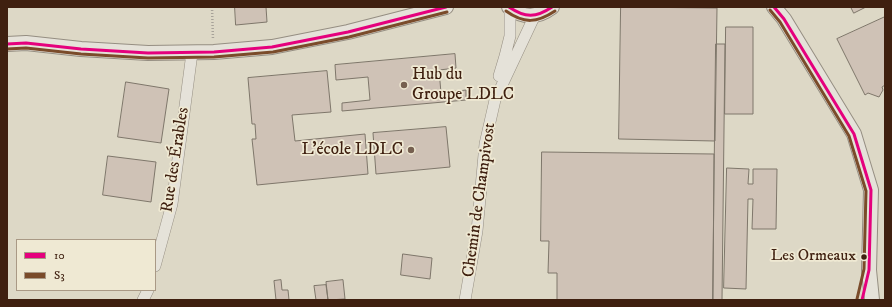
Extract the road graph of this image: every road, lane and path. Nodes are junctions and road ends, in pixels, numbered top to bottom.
1 (212, 7) edge
2 (446, 7) edge
3 (552, 7) edge
4 (774, 7) edge
5 (510, 8) edge
6 (535, 15) junction
7 (213, 43) dead end
8 (7, 44) edge
9 (192, 53) junction
10 (495, 100) junction
11 (156, 262) edge
12 (869, 270) junction
13 (148, 291) edge
14 (143, 300) edge
15 (465, 300) edge
16 (862, 300) edge
17 (872, 300) edge

1 - 7 path
2 - 9 street
3 - 6 street
4 - 12 street
5 - 6 street
5 - 10 street, Chemin de Champivost
6 - 10 street, Chemin de Champivost
8 - 9 street
9 - 11 street, Rue des Érables
10 - 15 street, Chemin de Champivost
12 - 16 street
12 - 17 street
13 - 14 street

